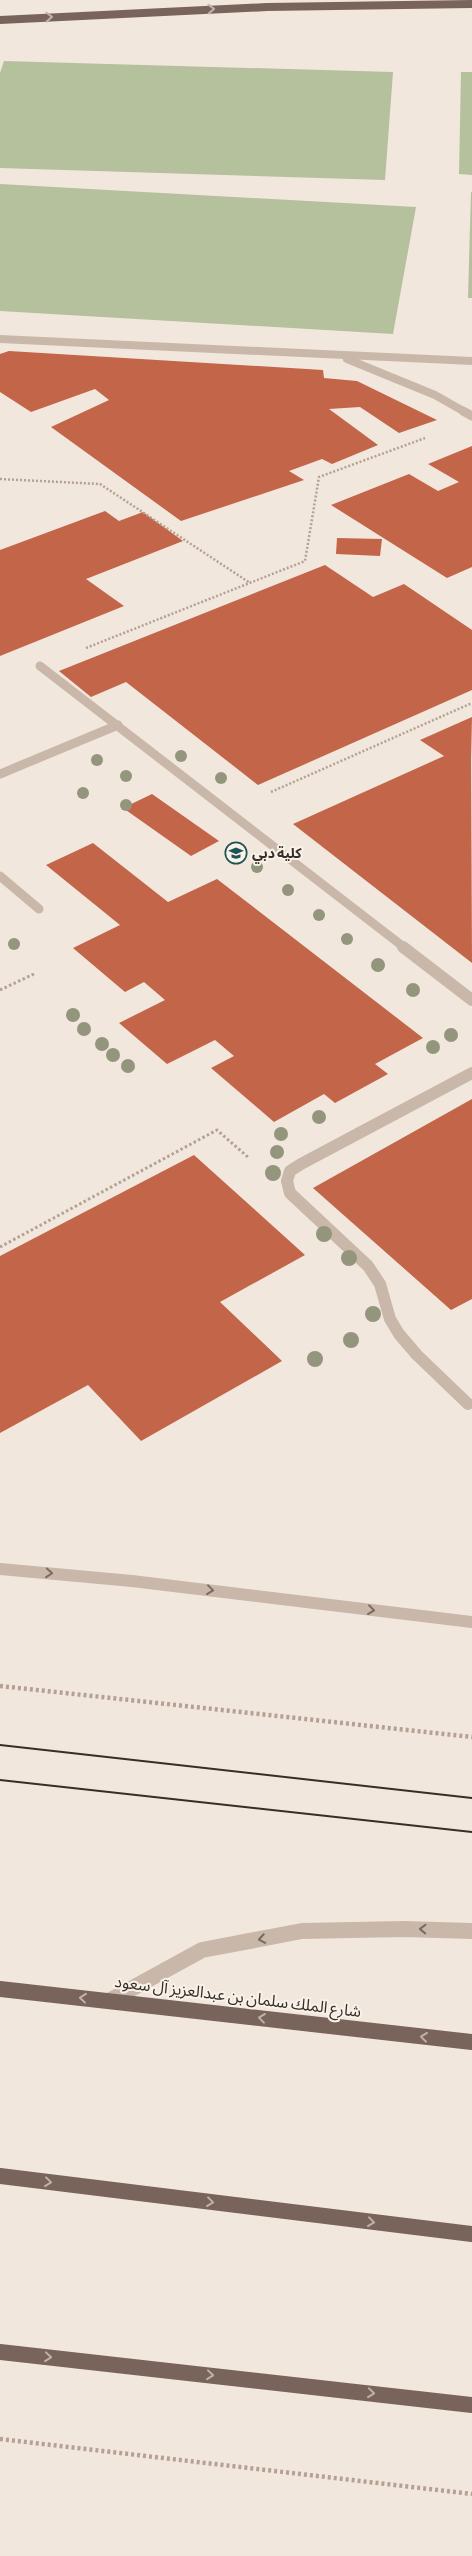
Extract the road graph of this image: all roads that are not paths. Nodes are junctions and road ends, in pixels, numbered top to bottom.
1 (472, 4) edge
2 (0, 20) edge
3 (0, 339) edge
4 (334, 354) junction
5 (472, 362) edge
6 (472, 416) edge
7 (40, 666) road end
8 (118, 725) junction
9 (0, 774) edge
10 (0, 876) edge
11 (39, 909) dead end
12 (472, 1000) edge
13 (472, 1074) edge
14 (468, 1404) dead end
15 (0, 1569) edge
16 (472, 1622) edge
17 (472, 1932) edge
18 (0, 1989) edge
19 (109, 2000) junction
20 (472, 2042) edge
21 (0, 2176) edge
22 (472, 2234) edge
23 (0, 2352) edge
24 (472, 2405) edge

2 -> 1 main road
3 - 4 street
4 - 5 street
4 - 6 street
7 - 8 street
8 - 9 street
8 - 12 street
10 - 11 street
13 - 14 street
15 -> 16 street
17 -> 19 street
19 -> 18 main road, شارع الملك سلمان بن عبدالعزيز آل سعود
20 -> 19 main road, شارع الملك سلمان بن عبدالعزيز آل سعود
21 -> 22 main road
23 -> 24 main road

